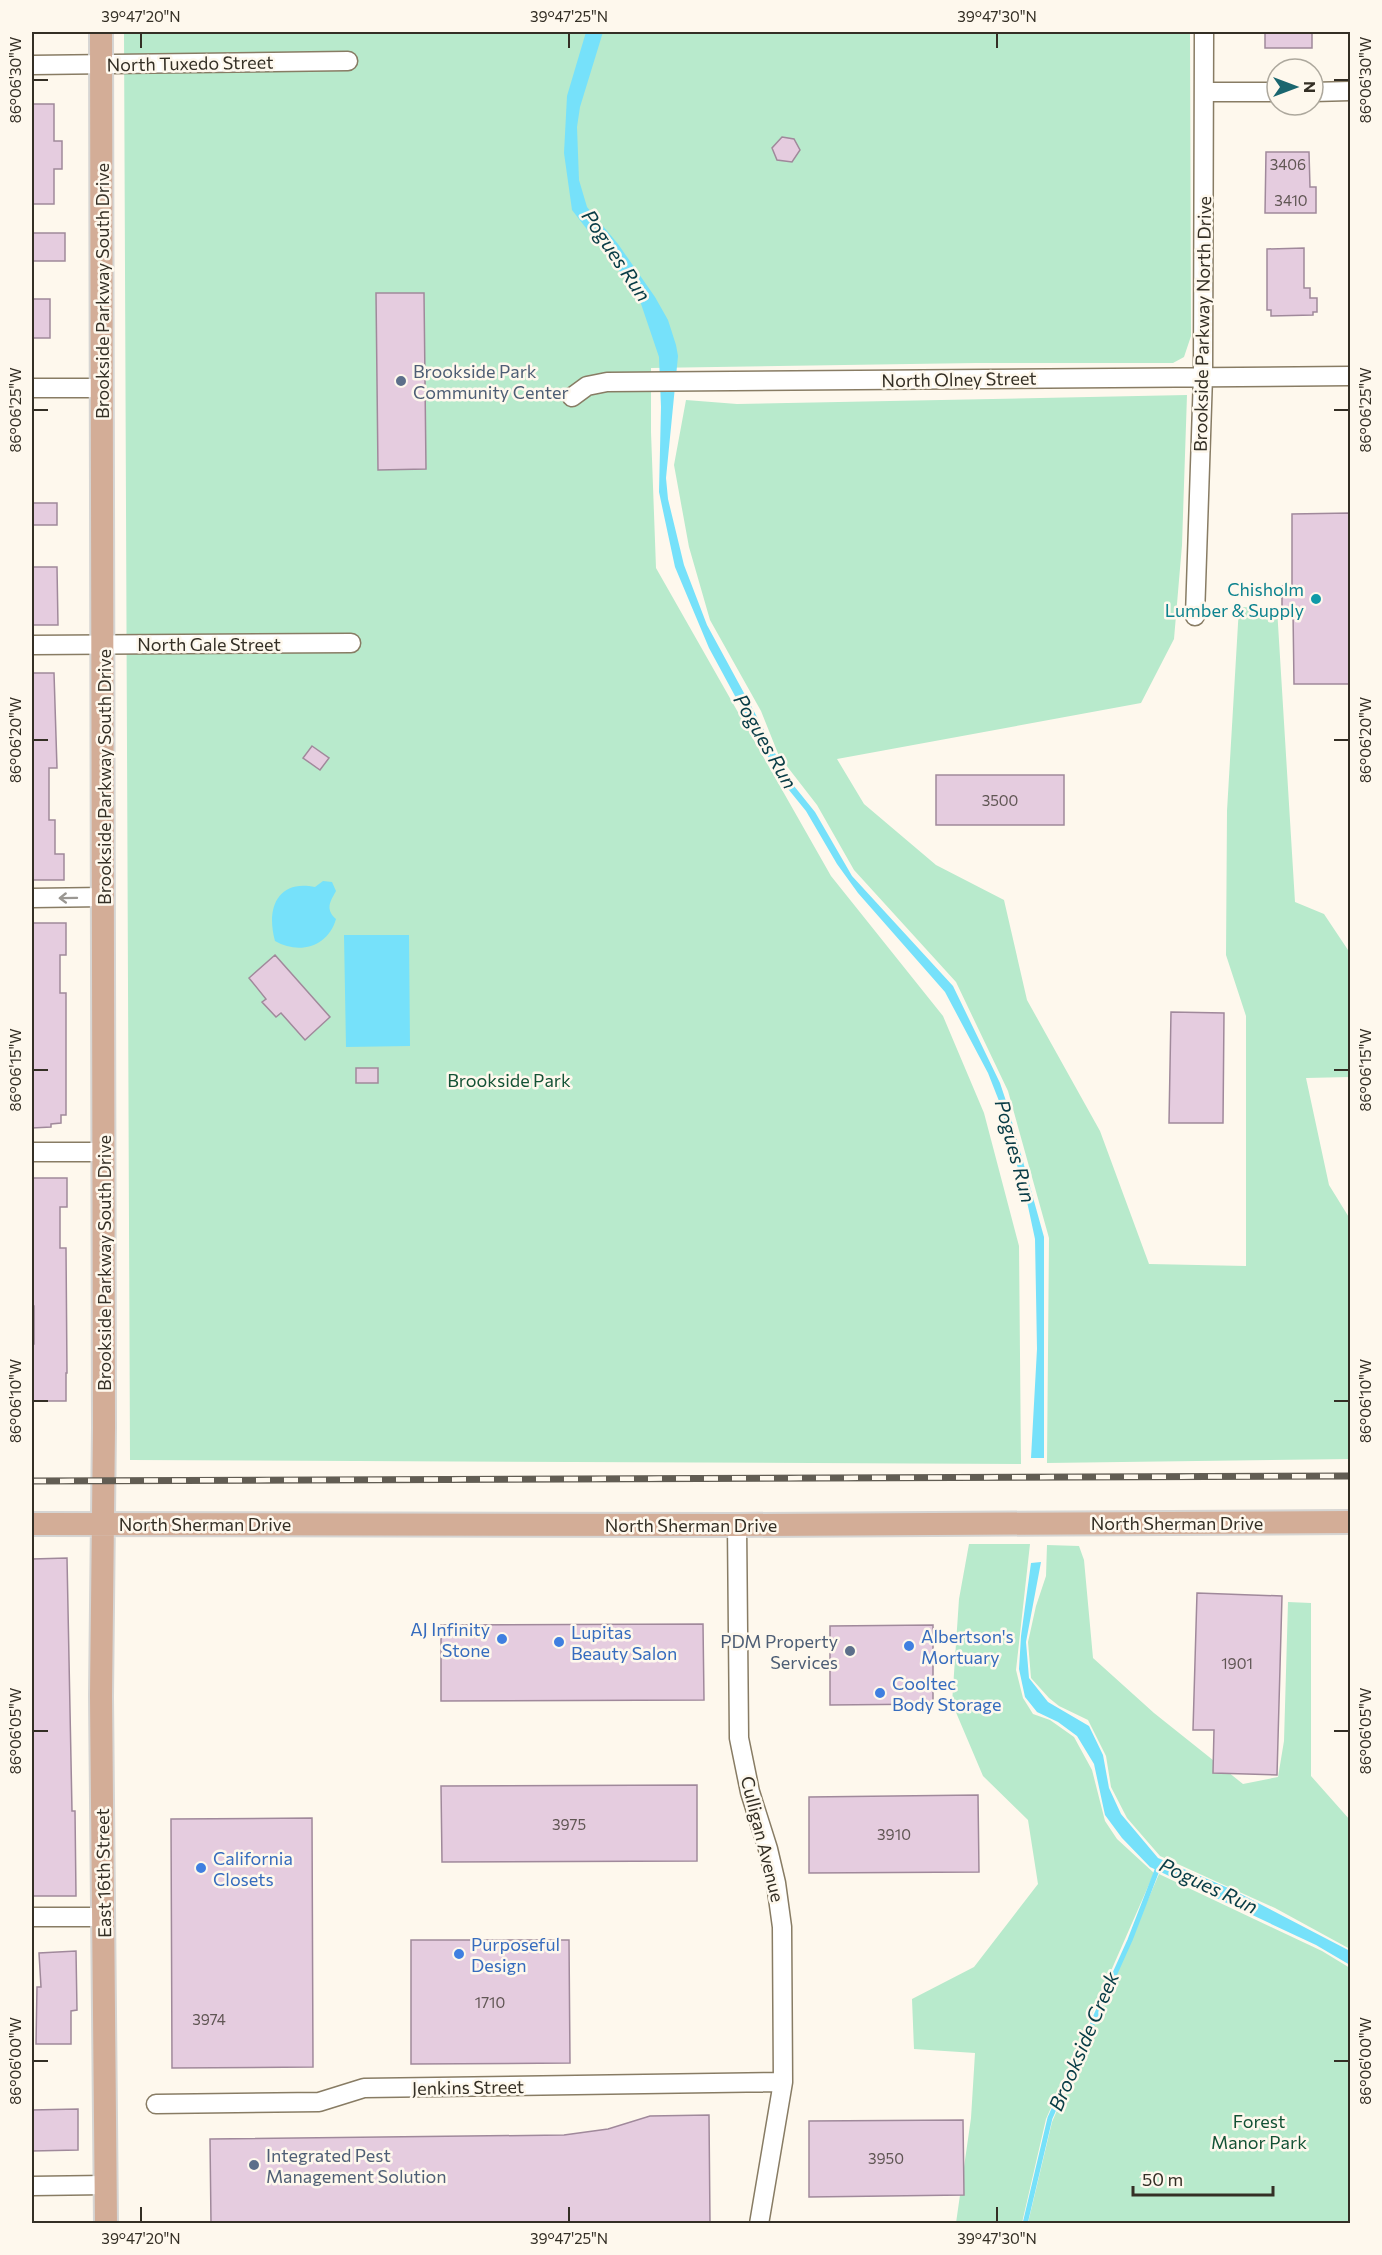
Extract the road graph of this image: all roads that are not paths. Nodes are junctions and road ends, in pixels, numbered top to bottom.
1 (101, 32) edge
2 (1204, 32) edge
3 (348, 61) dead end
4 (101, 64) junction
5 (32, 65) edge
6 (1350, 91) edge
7 (1204, 92) junction
8 (1265, 92) edge
9 (1325, 92) edge
10 (1203, 376) junction
11 (1350, 376) edge
12 (32, 388) edge
13 (103, 388) junction
14 (572, 398) dead end
15 (1195, 616) dead end
16 (351, 643) dead end
17 (104, 644) junction
18 (32, 645) edge
19 (104, 897) junction
20 (32, 898) edge
21 (32, 1152) edge
22 (104, 1152) junction
23 (1350, 1522) edge
24 (102, 1523) junction
25 (32, 1524) edge
26 (737, 1525) junction
27 (32, 1917) edge
28 (103, 1917) junction
29 (783, 2082) junction
30 (156, 2104) dead end
31 (106, 2185) junction
32 (32, 2186) edge
33 (106, 2223) edge
34 (759, 2223) edge

1 - 4 main road, Brookside Parkway South Drive
2 - 7 street, Brookside Parkway North Drive
3 - 4 street, North Tuxedo Street
4 - 5 street, North Tuxedo Street
4 - 13 main road, Brookside Parkway South Drive
6 - 9 street
7 - 8 street
7 - 10 street, Brookside Parkway North Drive
10 - 11 street, North Olney Street
10 - 14 street, North Olney Street
10 - 15 street, Brookside Parkway North Drive
12 - 13 street
13 - 17 main road, Brookside Parkway South Drive
16 - 17 street, North Gale Street
17 - 18 street, North Gale Street
17 - 19 main road, Brookside Parkway South Drive
19 -> 20 street
19 - 22 main road, Brookside Parkway South Drive
21 - 22 street
22 - 24 main road, Brookside Parkway South Drive
23 - 26 main road, North Sherman Drive
24 - 25 main road, North Sherman Drive
24 - 26 main road, North Sherman Drive
24 - 28 main road, East 16th Street
26 - 29 street, Culligan Avenue
27 - 28 street
28 - 31 main road, East 16th Street
29 - 30 street, Jenkins Street
29 - 34 street, Culligan Avenue
31 - 32 street
31 - 33 main road, East 16th Street

